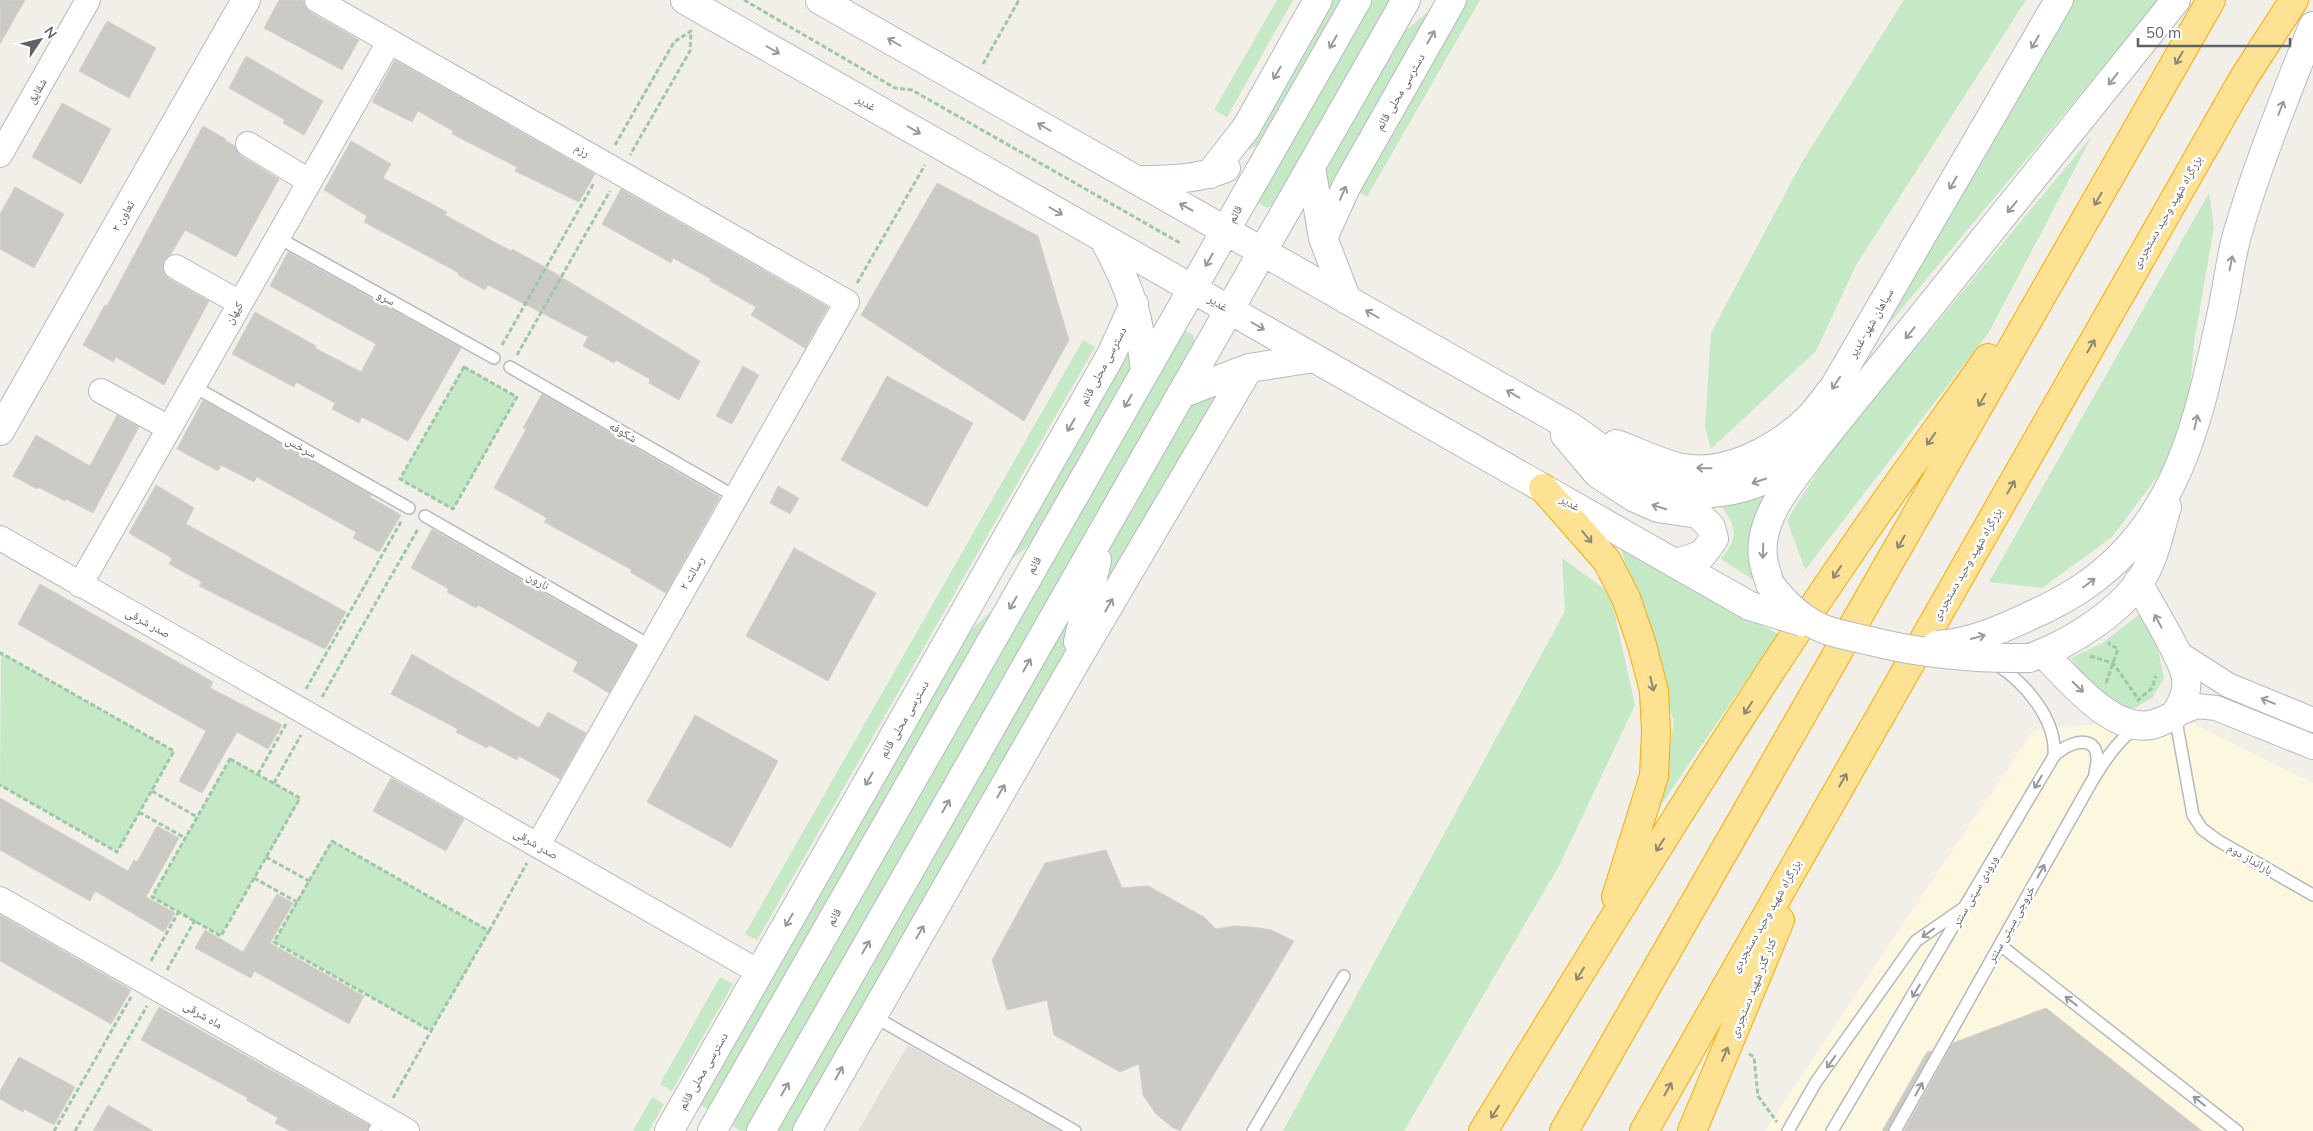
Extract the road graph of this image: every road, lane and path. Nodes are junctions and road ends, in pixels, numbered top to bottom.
1 (88, 0) edge
2 (246, 0) edge
3 (317, 0) edge
4 (685, 0) edge
5 (731, 0) edge
6 (744, 0) edge
7 (820, 0) edge
8 (1019, 0) edge
9 (1318, 0) edge
10 (1406, 0) edge
11 (1422, 0) edge
12 (1452, 0) edge
13 (2059, 0) edge
14 (2176, 0) edge
15 (2211, 0) edge
16 (2294, 0) edge
17 (1353, 4) edge
18 (2313, 26) edge
19 (748, 36) junction
20 (1386, 36) junction
21 (389, 42) junction
22 (983, 64) dead end
23 (248, 144) dead end
24 (1274, 144) junction
25 (0, 155) edge
26 (925, 165) dead end
27 (1311, 167) junction
28 (613, 168) junction
29 (1210, 174) junction
30 (1136, 180) junction
31 (309, 181) junction
32 (1253, 181) junction
33 (1290, 204) junction
34 (2080, 228) junction
35 (1226, 229) junction
36 (277, 237) junction
37 (1103, 238) junction
38 (1323, 238) junction
39 (1180, 243) dead end
40 (1262, 251) junction
41 (176, 266) dead end
42 (1193, 287) junction
43 (1348, 300) junction
44 (847, 302) junction
45 (240, 303) junction
46 (1134, 304) junction
47 (1229, 310) junction
48 (1166, 335) junction
49 (1202, 357) junction
50 (494, 358) junction
51 (1314, 358) junction
52 (510, 367) junction
53 (1249, 368) junction
54 (1144, 372) junction
55 (483, 377) junction
56 (193, 386) junction
57 (499, 386) junction
58 (101, 391) dead end
59 (1181, 394) junction
60 (1546, 413) junction
61 (1571, 427) junction
62 (169, 428) junction
63 (0, 431) edge
64 (1816, 448) junction
65 (2182, 461) junction
66 (1543, 488) junction
67 (420, 489) junction
68 (736, 497) junction
69 (436, 498) junction
70 (409, 508) junction
71 (425, 516) junction
72 (1104, 530) junction
73 (1051, 537) junction
74 (0, 538) edge
75 (1676, 564) junction
76 (2138, 582) junction
77 (80, 585) junction
78 (1824, 629) junction
79 (950, 638) junction
80 (2102, 641) dead end
81 (650, 646) junction
82 (1895, 647) junction
83 (2175, 652) junction
84 (0, 655) edge
85 (2036, 655) junction
86 (2088, 656) dead end
87 (1988, 659) junction
88 (2114, 663) junction
89 (1072, 668) junction
90 (2093, 702) junction
91 (304, 711) junction
92 (2138, 713) junction
93 (2175, 715) junction
94 (2313, 720) edge
95 (2313, 747) edge
96 (2054, 756) junction
97 (258, 774) junction
98 (2092, 781) junction
99 (274, 783) junction
100 (0, 785) edge
101 (152, 791) junction
102 (139, 812) junction
103 (1823, 816) junction
104 (198, 817) junction
105 (185, 838) junction
106 (538, 845) junction
107 (266, 857) junction
108 (254, 878) junction
109 (309, 881) junction
110 (2313, 895) edge
111 (0, 899) edge
112 (297, 902) junction
113 (1968, 904) junction
114 (179, 911) junction
115 (195, 920) junction
116 (488, 930) junction
117 (1606, 932) junction
118 (2000, 945) junction
119 (759, 972) junction
120 (1344, 976) dead end
121 (149, 983) junction
122 (872, 1015) junction
123 (431, 1031) junction
124 (1732, 1039) junction
125 (378, 1124) edge
126 (1783, 1128) edge
127 (54, 1131) edge
128 (75, 1131) edge
129 (406, 1131) edge
130 (669, 1131) edge
131 (712, 1131) edge
132 (761, 1131) edge
133 (807, 1131) edge
134 (1075, 1131) edge
135 (1253, 1131) edge
136 (1484, 1131) edge
137 (1564, 1131) edge
138 (1644, 1131) edge
139 (1692, 1131) edge
140 (1832, 1131) edge
141 (1895, 1131) edge
142 (2237, 1131) edge

1 - 25 street, شقایق
2 - 63 main road, تعاون ۲
3 - 21 street, رزم
4 - 19 main road, غدیر
5 - 19 main road
6 - 39 path
30 -> 7 main road
8 - 22 path
9 -> 29 main road
10 - 20 main road
11 - 20 main road
38 -> 12 main road, دسترسی محلی قائم
13 -> 61 main road, سپاهان شهر-غدیر
14 -> 64 main road
15 -> 34 highway
103 -> 16 highway, بزرگراه شهید وحید دستجردی
17 -> 24 main road, قائم
65 -> 18 main road
19 -> 37 main road, غدیر
20 - 27 main road
21 - 28 street, رزم
21 - 31 street, کیهان
23 - 31 street
24 - 29 main road
24 - 32 main road, قائم
26 - 44 path
27 - 33 main road
27 - 38 main road
28 - 28 path
28 - 44 street, رزم
28 - 50 path
28 - 52 path
29 - 30 main road
35 -> 30 main road
31 - 36 street, کیهان
32 - 33 main road
32 - 35 main road, قائم
33 - 40 main road
34 -> 117 highway
34 -> 137 highway
35 - 40 main road
35 -> 42 main road, قائم
36 - 45 street, کیهان
36 - 50 lane, سرو
37 - 42 main road, غدیر
37 - 46 main road
38 - 43 main road
40 - 43 main road
40 - 47 main road
41 - 45 street
42 - 47 main road, غدیر
42 - 48 main road, قائم
60 -> 43 main road
44 - 68 street, رسالت ۲
45 - 56 street, کیهان
46 - 54 main road
46 -> 79 main road, دسترسی محلی قائم
47 - 49 main road
47 -> 51 main road, غدیر
48 - 49 main road
48 - 54 main road, قائم
49 - 59 main road
50 - 55 path
51 - 53 main road
51 - 66 main road, غدیر
52 - 57 path
52 - 68 lane, شکوفه
53 - 59 main road
89 -> 53 main road
54 -> 73 main road, قائم
55 - 57 path
55 - 67 path
56 - 62 street, کیهان
56 - 70 lane, سرخس
57 - 69 path
58 - 62 street
59 - 72 main road
60 - 61 main road
75 -> 60 main road
64 -> 61 main road
62 - 77 street, کیهان
64 -> 78 main road, bridge
65 - 76 main road
82 -> 65 main road, bridge
66 - 75 main road, غدیر
66 -> 117 highway
67 - 69 path
67 - 70 path
68 - 81 street, رسالت ۲
69 - 71 path
70 - 91 path
71 - 81 lane, نارون
71 - 91 path
72 - 89 main road
132 -> 72 main road
73 - 79 main road
73 -> 131 main road, قائم
74 - 77 street, صدر شرقی
75 - 78 main road, غدیر, bridge
83 -> 76 main road
76 - 85 main road
77 - 91 street, صدر شرقی
78 - 82 main road, غدیر, bridge
79 -> 119 main road, دسترسی محلی قائم
80 - 88 path
81 - 106 street, رسالت ۲
82 - 87 main road, bridge
83 - 93 main road
94 -> 83 street
84 - 101 path
85 - 87 main road, bridge
85 -> 90 main road
86 - 88 path
87 - 96 lane
88 - 90 path
88 - 92 path
122 -> 89 main road
90 - 92 main road
91 - 97 path
91 - 99 path
91 - 106 street, صدر شرقی
92 - 93 main road
92 - 98 lane, خروجی سیتی سنتر
93 - 95 street
93 - 110 lane, بارانداز دوم
96 - 98 lane
96 -> 113 lane, ورودی سیتی سنتر
97 - 99 path
97 - 104 path
118 -> 98 lane, خروجی سیتی سنتر
99 - 107 path
100 - 102 path
101 - 102 path
101 - 104 path
102 - 105 path
103 - 124 highway, کنار گذر شهید دستجردی
138 -> 103 highway, بزرگراه شهید وحید دستجردی
104 - 105 path
105 - 114 path
106 - 116 path
106 - 119 street, صدر شرقی
107 - 108 path
107 - 109 path
108 - 112 path
108 - 115 path
109 - 112 path
109 - 116 path
111 - 121 street, ماه شرقی
112 - 123 path
113 -> 126 lane
113 -> 140 lane, ورودی سیتی سنتر
114 - 115 path
114 - 121 path
115 - 121 path
116 - 123 path
117 -> 136 highway
141 -> 118 lane, خروجی سیتی سنتر
142 -> 118 lane
119 - 130 main road, دسترسی محلی قائم
120 - 135 lane
121 - 125 street, ماه شرقی
121 - 127 path
121 - 128 path
133 -> 122 main road
122 - 134 lane
123 - 125 path
124 - 126 path
139 -> 124 highway, کنار گذر شهید دستجردی
125 - 129 street, ماه شرقی

